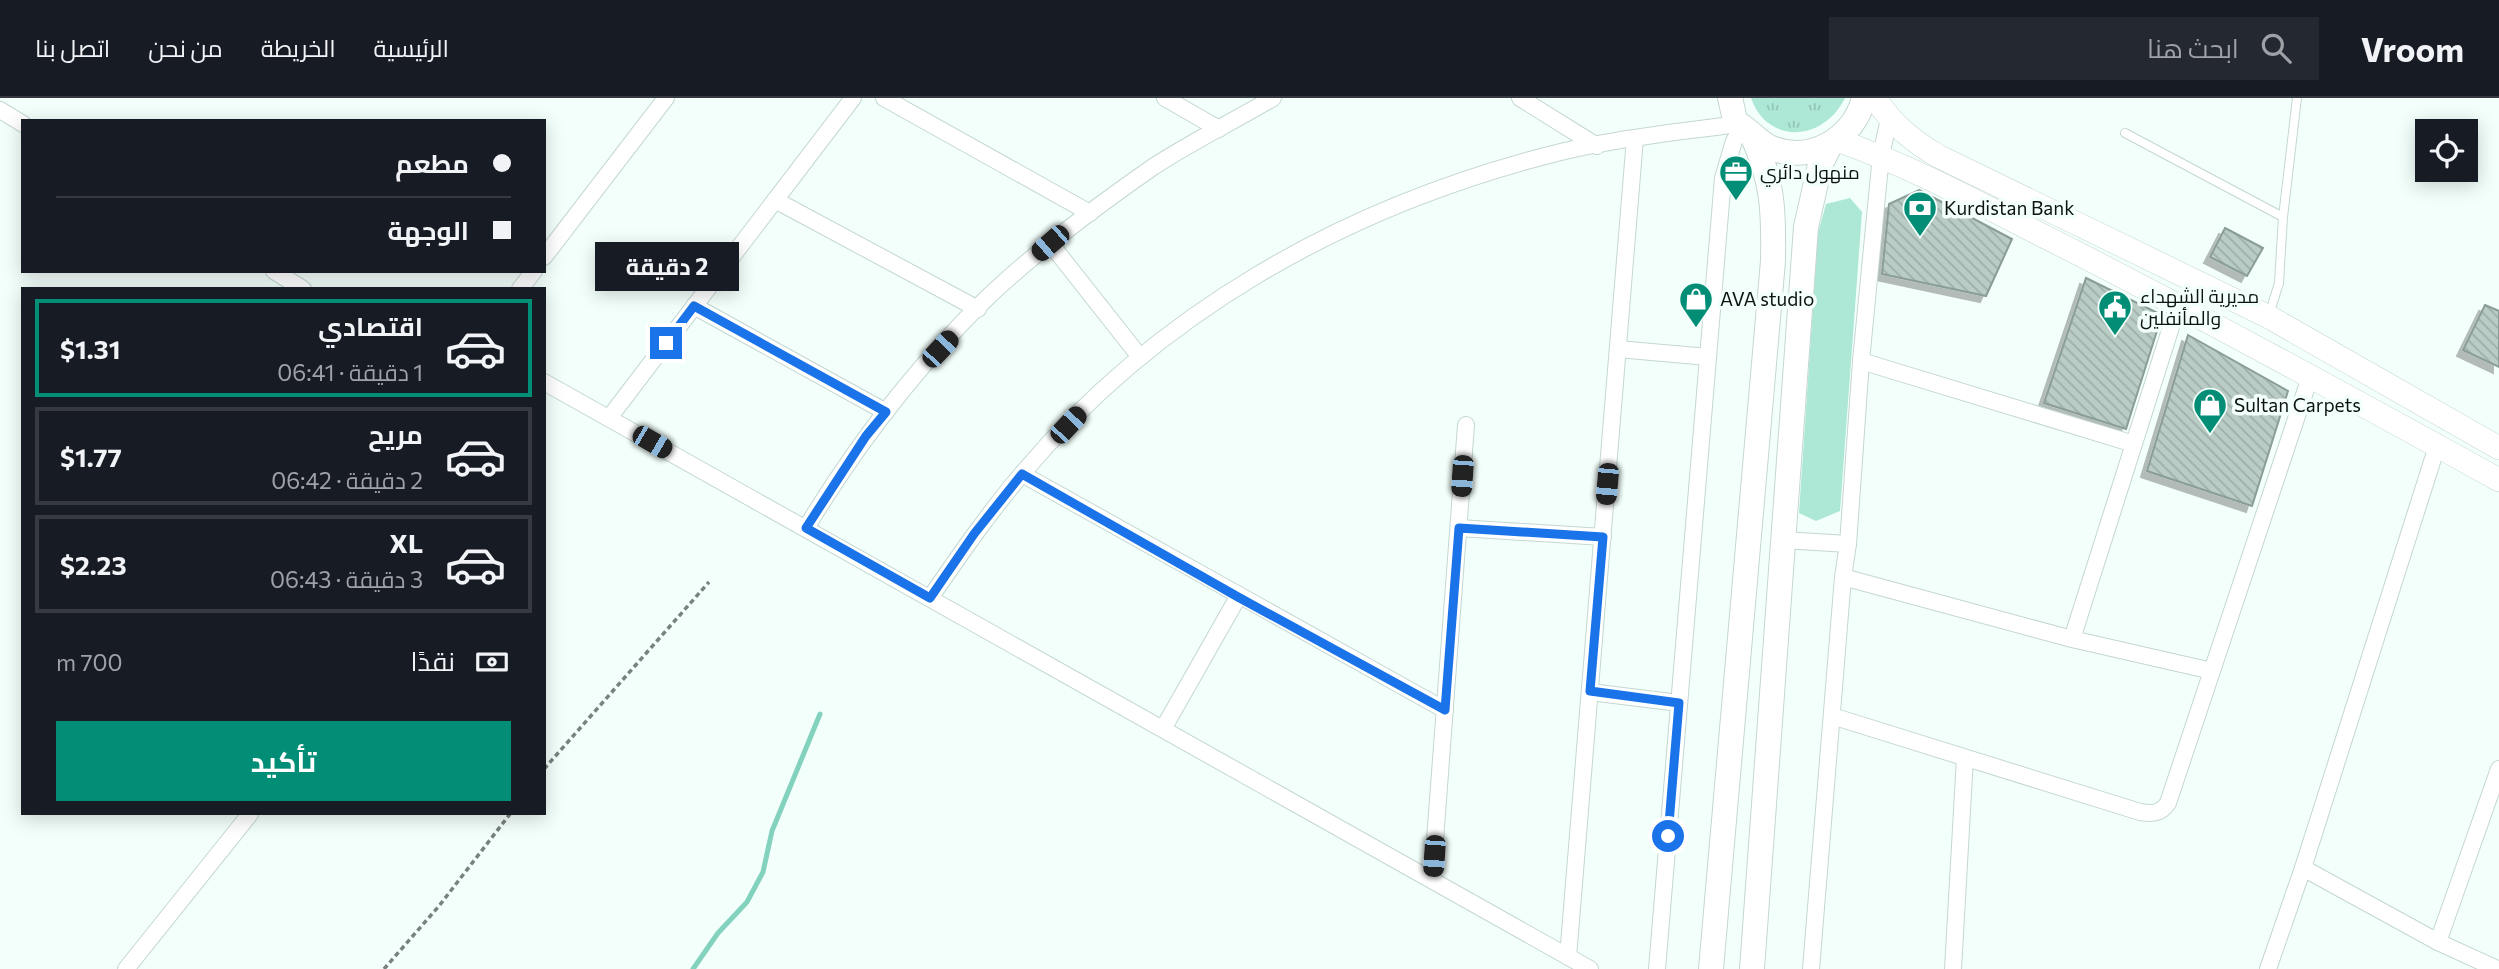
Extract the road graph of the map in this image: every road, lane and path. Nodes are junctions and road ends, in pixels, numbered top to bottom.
1 (666, 98) edge
2 (853, 98) edge
3 (884, 98) edge
4 (1165, 98) edge
5 (1273, 98) edge
6 (1520, 98) edge
7 (1730, 98) edge
8 (1864, 98) edge
9 (1875, 98) edge
10 (2297, 98) edge
11 (0, 110) edge
12 (1889, 119) junction
13 (21, 123) edge
14 (1219, 129) junction
15 (1744, 129) junction
16 (2125, 133) dead end
17 (1635, 138) junction
18 (1834, 142) junction
19 (1597, 146) junction
20 (1881, 155) junction
21 (775, 200) junction
22 (1090, 213) junction
23 (2283, 216) junction
24 (1050, 243) junction
25 (546, 254) edge
26 (277, 273) edge
27 (532, 273) edge
28 (300, 287) edge
29 (522, 287) edge
30 (2178, 305) junction
31 (694, 306) junction
32 (978, 309) junction
33 (2269, 317) junction
34 (1618, 349) junction
35 (1140, 357) junction
36 (1708, 357) junction
37 (1861, 361) junction
38 (2310, 377) junction
39 (546, 383) edge
40 (886, 412) junction
41 (609, 418) junction
42 (1466, 425) dead end
43 (2134, 444) junction
44 (2437, 446) junction
45 (2499, 448) edge
46 (1022, 474) junction
47 (2499, 480) edge
48 (806, 528) junction
49 (1459, 528) junction
50 (1603, 537) junction
51 (1783, 540) junction
52 (1848, 544) junction
53 (1843, 577) junction
54 (709, 582) dead end
55 (1238, 597) junction
56 (930, 598) junction
57 (2073, 639) junction
58 (2212, 671) junction
59 (1590, 691) junction
60 (1679, 703) junction
61 (1445, 710) junction
62 (1832, 716) junction
63 (1163, 729) junction
64 (1965, 758) junction
65 (546, 767) edge
66 (2499, 769) edge
67 (249, 815) edge
68 (509, 815) edge
69 (2303, 868) junction
70 (1432, 880) junction
71 (2438, 942) junction
72 (1568, 957) junction
73 (126, 969) edge
74 (384, 969) edge
75 (1590, 969) edge
76 (1657, 969) edge
77 (1711, 969) edge
78 (1752, 969) edge
79 (1811, 969) edge
80 (1954, 969) edge
81 (2268, 969) edge
82 (2497, 969) edge

1 - 25 street
2 - 21 street
3 - 22 street
4 - 14 street
5 - 14 street
6 - 19 street
7 - 15 main road
8 - 18 main road
9 - 12 main road
10 - 23 lane
11 - 13 street
12 - 20 street
12 - 33 main road
14 - 22 street
15 - 17 street
15 - 18 main road
15 - 36 street
15 - 77 main road
16 - 23 lane
17 - 19 street
17 - 34 street
18 - 20 main road
18 - 51 main road
19 - 35 street
20 - 30 main road
20 - 37 street
21 - 31 street
21 - 32 street
22 - 24 street
23 - 33 lane
24 - 32 street
24 - 35 street
26 - 28 street
27 - 29 street
30 - 38 main road
30 - 43 street
31 - 40 street
31 - 41 street
32 - 40 street
33 - 45 main road
34 - 36 street
34 - 50 street
35 - 46 street
36 - 60 street
37 - 43 street
37 - 52 street
38 - 44 main road
38 - 58 street
39 - 41 street
40 - 48 street
41 - 48 street
42 - 49 street
43 - 57 street
44 - 47 main road
44 - 69 street
46 - 55 street
46 - 56 street
48 - 56 street
49 - 50 street
49 - 61 street
50 - 59 street
51 - 52 street
51 - 78 main road
52 - 53 street
53 - 57 street
53 - 62 street
54 - 65 path
55 - 61 street
55 - 63 street
56 - 63 street
57 - 58 street
58 - 64 street
59 - 60 street
59 - 72 street
60 - 76 street
61 - 70 street
62 - 64 street
62 - 79 street
63 - 70 street
64 - 80 street
66 - 71 street
67 - 73 street
68 - 74 path
69 - 71 street
69 - 81 street
70 - 72 street
71 - 82 street
72 - 75 street

